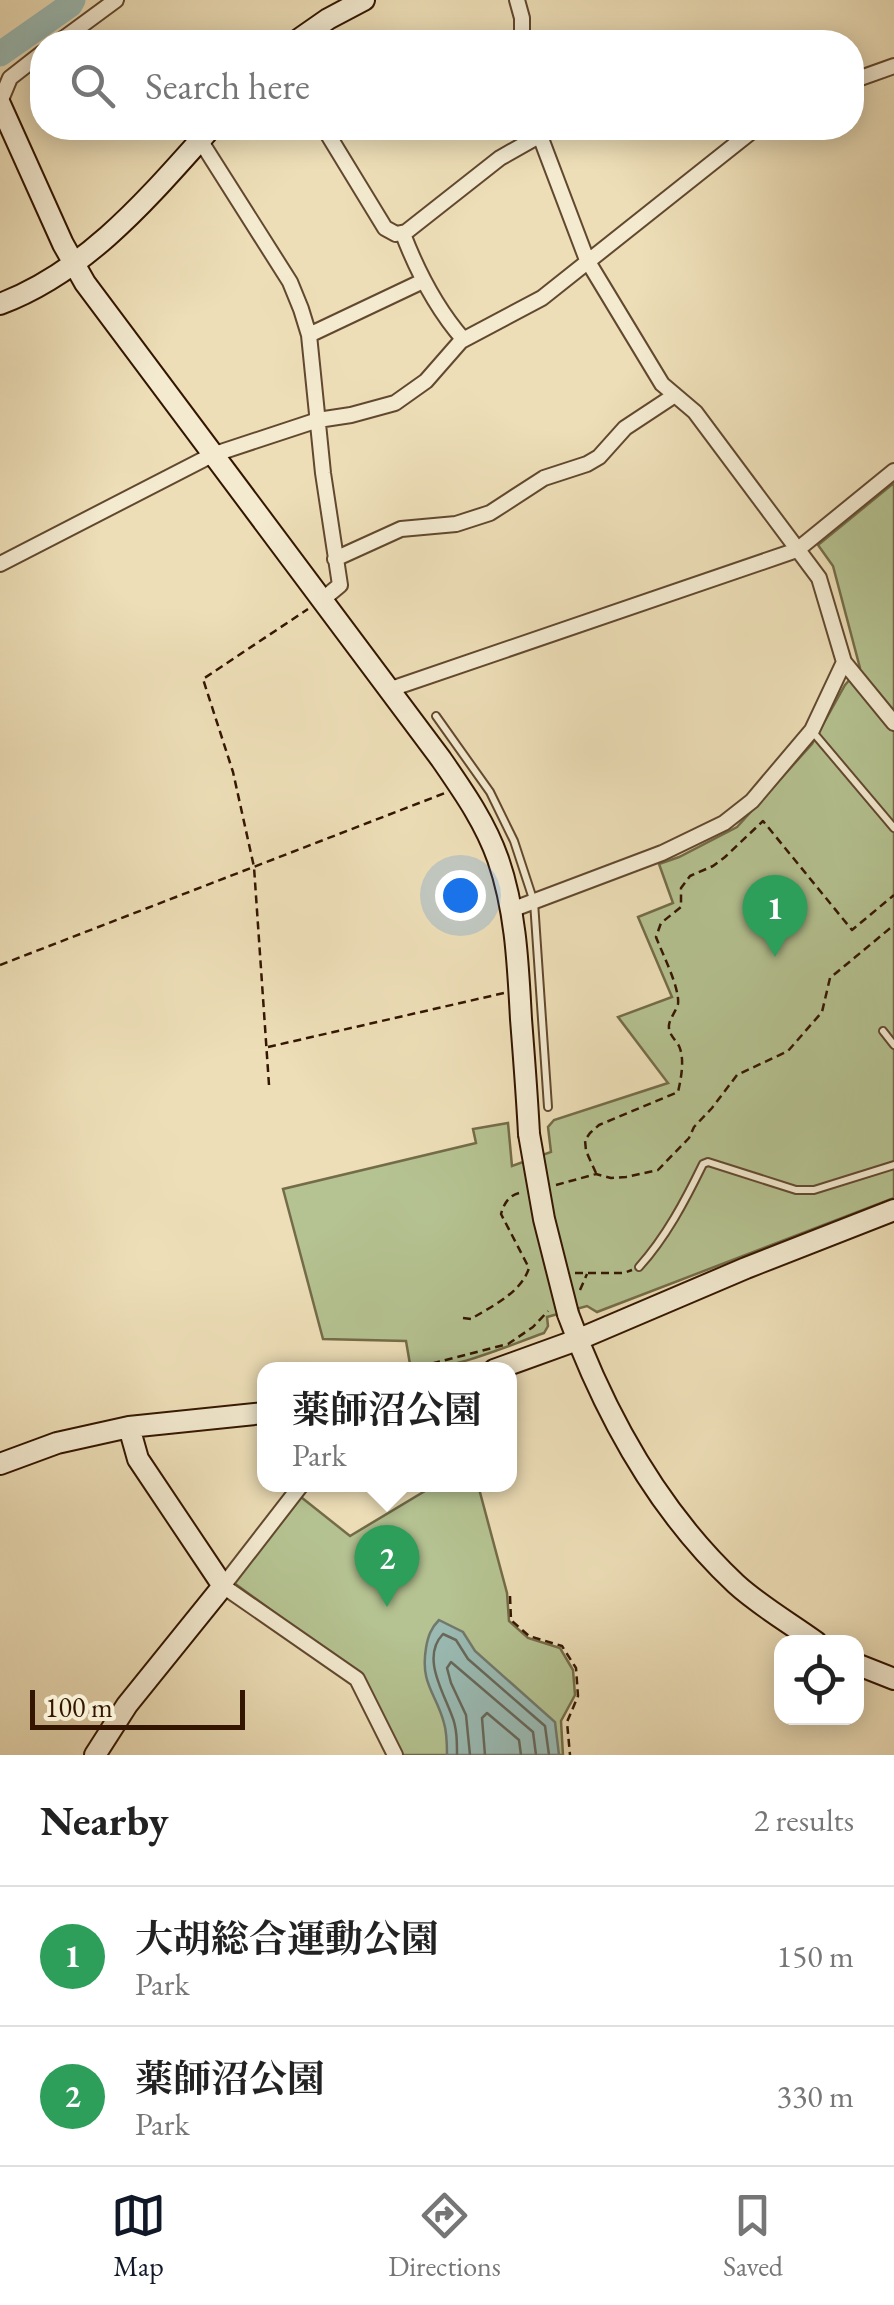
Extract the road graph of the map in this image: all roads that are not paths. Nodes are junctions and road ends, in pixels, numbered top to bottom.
1 (116, 0) edge
2 (364, 0) edge
3 (516, 0) edge
4 (75, 30) edge
5 (312, 30) edge
6 (522, 30) edge
7 (30, 62) edge
8 (894, 66) edge
9 (864, 77) edge
10 (0, 103) edge
11 (199, 140) edge
12 (208, 140) edge
13 (331, 140) edge
14 (526, 140) edge
15 (541, 140) edge
16 (741, 140) edge
17 (402, 234) junction
18 (587, 260) junction
19 (74, 264) junction
20 (423, 281) junction
21 (0, 304) edge
22 (309, 335) junction
23 (464, 340) junction
24 (675, 395) junction
25 (318, 420) junction
26 (212, 455) junction
27 (894, 471) edge
28 (797, 550) junction
29 (336, 559) junction
30 (0, 564) edge
31 (322, 600) junction
32 (844, 662) junction
33 (388, 690) junction
34 (436, 716) dead end
35 (894, 723) edge
36 (812, 730) junction
37 (474, 794) junction
38 (894, 828) edge
39 (534, 902) junction
40 (511, 910) junction
41 (883, 1031) dead end
42 (894, 1045) edge
43 (548, 1106) dead end
44 (894, 1165) edge
45 (894, 1210) edge
46 (640, 1267) road end
47 (577, 1340) junction
48 (516, 1362) edge
49 (257, 1414) edge
50 (128, 1427) junction
51 (0, 1464) edge
52 (296, 1492) edge
53 (223, 1586) junction
54 (806, 1635) edge
55 (864, 1667) edge
56 (894, 1680) edge
57 (95, 1755) edge
58 (396, 1755) edge

1 - 4 street
2 - 5 street
3 - 6 street
7 - 10 street
8 - 9 street
10 - 19 street
11 - 19 street
12 - 22 street
13 - 17 street
14 - 17 street
15 - 18 street
16 - 18 street
17 - 20 street
18 - 23 street
18 - 24 street
19 - 21 street
19 - 26 street
20 - 22 street
20 - 23 street
22 - 25 street
23 - 25 street
24 - 28 street
24 - 29 street
25 - 26 street
25 - 29 street
26 - 30 street
26 - 31 street
27 - 28 street
28 - 32 street
28 - 33 street
29 - 31 street
31 - 33 street
32 - 35 street
32 - 36 street
33 - 37 street
34 - 37 lane
36 - 38 lane
36 - 39 street
37 - 39 lane
37 - 40 street
39 - 40 street
39 - 43 lane
40 - 47 street, bridge
41 - 42 lane
44 - 46 lane
45 - 47 street
47 - 48 street
47 - 54 street
49 - 50 street
50 - 51 street
50 - 53 street
52 - 53 street
53 - 57 street
53 - 58 street
55 - 56 street

